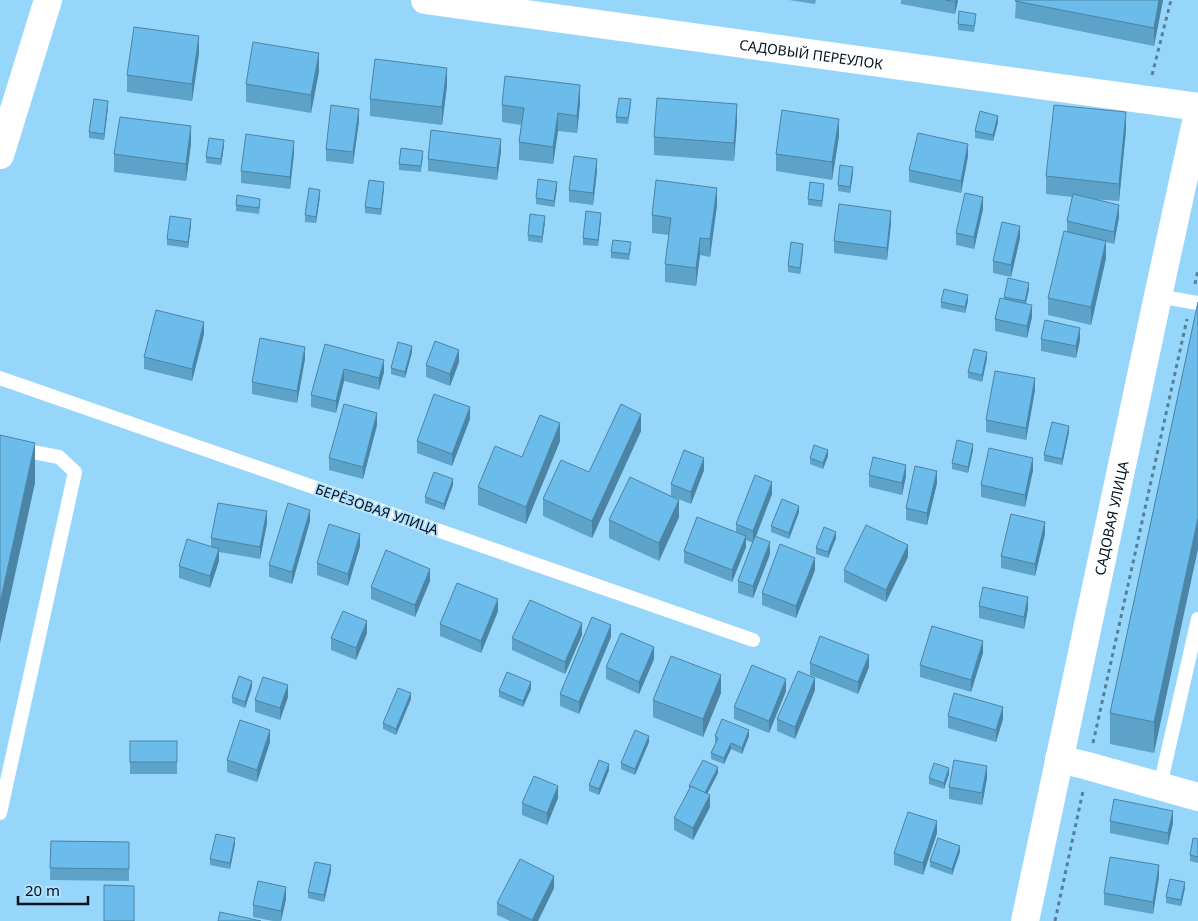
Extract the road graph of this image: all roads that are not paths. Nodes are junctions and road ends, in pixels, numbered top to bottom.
1 (48, 0) edge
2 (424, 0) edge
3 (1198, 108) edge
4 (1198, 113) edge
5 (0, 155) edge
6 (1158, 296) junction
7 (1194, 302) edge
8 (0, 378) edge
9 (0, 446) edge
10 (1198, 619) edge
11 (753, 640) dead end
12 (1059, 759) junction
13 (1160, 786) junction
14 (1198, 797) edge
15 (0, 812) edge
16 (1025, 921) edge

1 - 5 street
2 - 3 street, САДОВЫЙ ПЕРЕУЛОК
4 - 6 street, САДОВАЯ УЛИЦА
6 - 7 lane
6 - 12 street, САДОВАЯ УЛИЦА
8 - 11 lane, БЕРЁЗОВАЯ УЛИЦА
9 - 15 lane
10 - 13 lane
12 - 13 street
12 - 16 street, САДОВАЯ УЛИЦА
13 - 14 street

